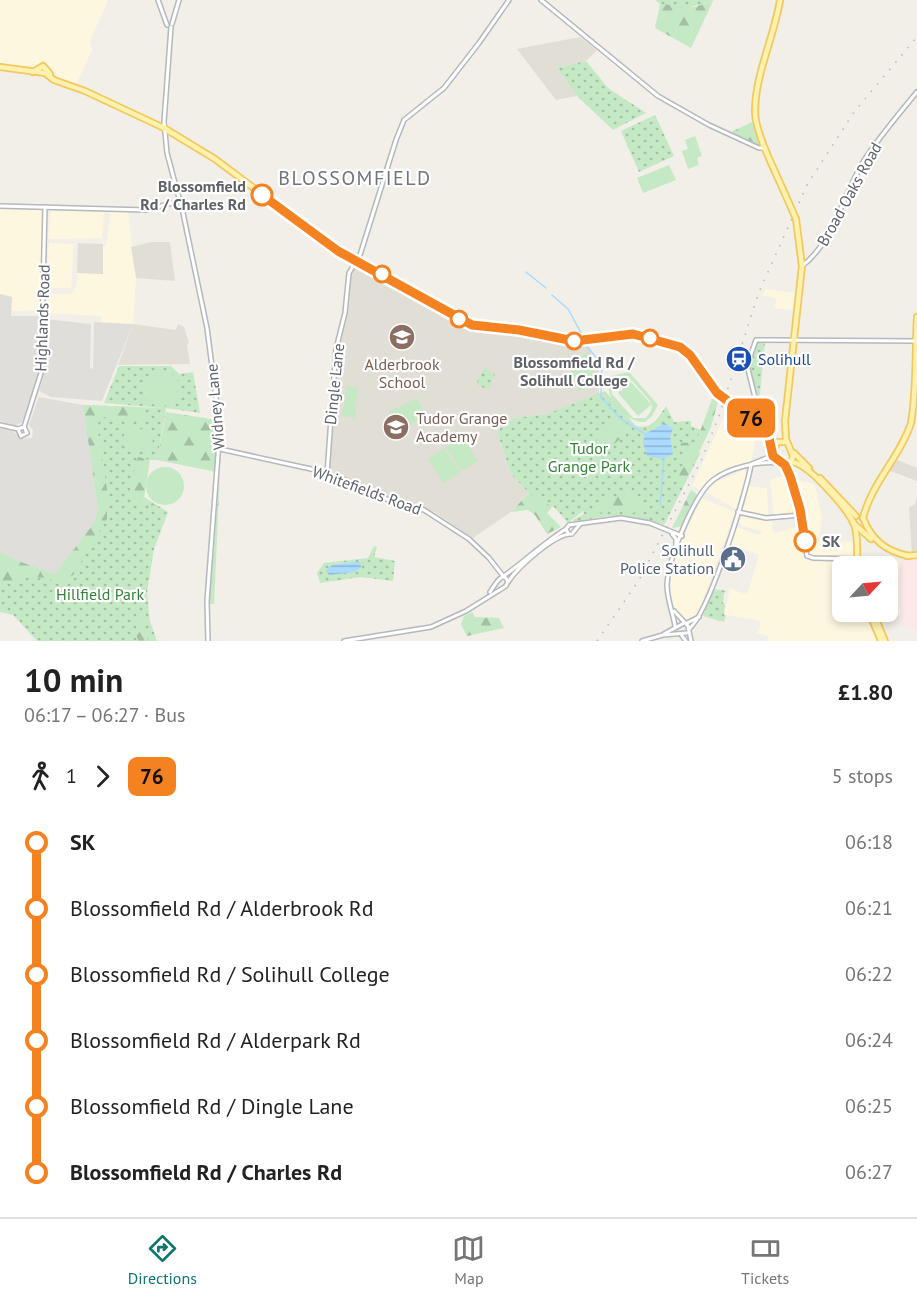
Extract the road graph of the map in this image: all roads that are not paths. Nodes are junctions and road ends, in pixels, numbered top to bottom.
1 (158, 0) edge
2 (179, 0) edge
3 (509, 0) edge
4 (541, 0) edge
5 (780, 0) edge
6 (170, 24) junction
7 (0, 67) edge
8 (917, 92) edge
9 (164, 119) junction
10 (156, 124) junction
11 (164, 128) junction
12 (179, 137) junction
13 (165, 138) junction
14 (765, 147) junction
15 (176, 203) junction
16 (0, 206) edge
17 (45, 207) junction
18 (356, 262) junction
19 (802, 266) junction
20 (917, 317) edge
21 (793, 339) junction
22 (916, 340) edge
23 (785, 421) junction
24 (0, 425) edge
25 (24, 427) junction
26 (761, 427) junction
27 (18, 429) junction
28 (769, 438) junction
29 (777, 441) junction
30 (787, 442) junction
31 (220, 448) junction
32 (773, 450) junction
33 (792, 451) junction
34 (771, 462) junction
35 (790, 462) junction
36 (782, 463) junction
37 (751, 465) junction
38 (743, 468) junction
39 (789, 472) junction
40 (750, 473) junction
41 (327, 474) junction
42 (866, 506) junction
43 (738, 512) junction
44 (801, 515) junction
45 (857, 516) junction
46 (864, 519) junction
47 (584, 522) junction
48 (572, 525) junction
49 (857, 525) junction
50 (685, 528) junction
51 (667, 529) junction
52 (567, 531) junction
53 (575, 531) junction
54 (682, 536) junction
55 (859, 538) junction
56 (870, 538) junction
57 (674, 554) junction
58 (917, 555) edge
59 (857, 556) edge
60 (857, 556) edge
61 (909, 556) junction
62 (832, 558) edge
63 (495, 566) junction
64 (504, 577) junction
65 (499, 582) junction
66 (508, 582) junction
67 (504, 587) junction
68 (487, 596) junction
69 (671, 606) junction
70 (700, 616) junction
71 (876, 622) edge
72 (685, 624) junction
73 (675, 627) junction
74 (688, 631) junction
75 (676, 634) junction
76 (663, 635) junction
77 (682, 636) junction
78 (208, 641) edge
79 (344, 641) edge
80 (642, 641) edge
81 (688, 641) edge
82 (882, 641) edge

1 - 6 street
2 - 6 street
3 - 18 street, Dingle Lane
4 - 14 street
5 - 14 main road
6 - 9 street, Widney Lane
7 - 10 main road
8 - 19 street, Broad Oaks Road
9 - 10 street
9 - 11 street, Widney Lane
10 - 11 main road
11 - 12 main road
11 - 13 street, Widney Lane
12 - 13 street
12 - 18 main road
13 - 15 street, Widney Lane
14 - 19 main road, bridge
15 - 17 street
15 - 31 street, Widney Lane
16 - 17 street
17 - 25 street, Highlands Road
18 - 26 main road
18 - 41 street, Dingle Lane
19 - 21 main road
20 - 22 main road
21 - 22 street
21 - 23 main road
21 - 26 street
22 - 42 main road
23 - 29 main road
23 - 30 main road
24 - 27 street
25 - 27 street
25 - 27 street
26 - 28 main road
28 - 29 main road
28 - 32 main road
29 - 30 main road
29 - 32 main road
30 - 33 main road
31 - 41 street, Whitefields Road
31 - 78 street, Widney Lane
32 - 36 main road
32 - 37 street
33 - 35 main road
33 - 45 main road
34 - 36 street
34 - 37 street
34 - 40 street
35 - 36 main road
35 - 39 street
35 - 49 main road
36 - 39 street
37 - 38 street
37 - 40 street
38 - 40 street
38 - 50 street
39 - 44 street
40 - 43 street
41 - 63 street, Whitefields Road
42 - 45 main road
42 - 46 main road
43 - 44 street
43 - 70 street
44 - 62 street
45 - 46 main road
45 - 49 main road
46 - 49 main road
46 - 61 main road
47 - 48 street
47 - 51 street
47 - 53 street
48 - 52 street
48 - 53 street
49 - 55 main road
49 - 56 main road
49 - 59 main road
50 - 51 street
50 - 54 street
51 - 54 street
51 - 57 street
52 - 53 street
52 - 64 street
52 - 66 street
54 - 57 street
55 - 56 main road
55 - 60 main road
56 - 61 main road
57 - 69 street
58 - 61 main road
63 - 64 street, Whitefields Road
63 - 65 street, Whitefields Road
64 - 65 street
64 - 66 street, Whitefields Road
65 - 67 street
65 - 68 street
66 - 67 street
67 - 68 street
68 - 79 street
69 - 72 street
69 - 73 street
70 - 72 street
70 - 74 street
71 - 82 main road
72 - 73 street
72 - 74 street
73 - 75 street
73 - 76 street
74 - 77 street
74 - 81 street
75 - 76 street
75 - 77 street
76 - 80 street
77 - 81 street

